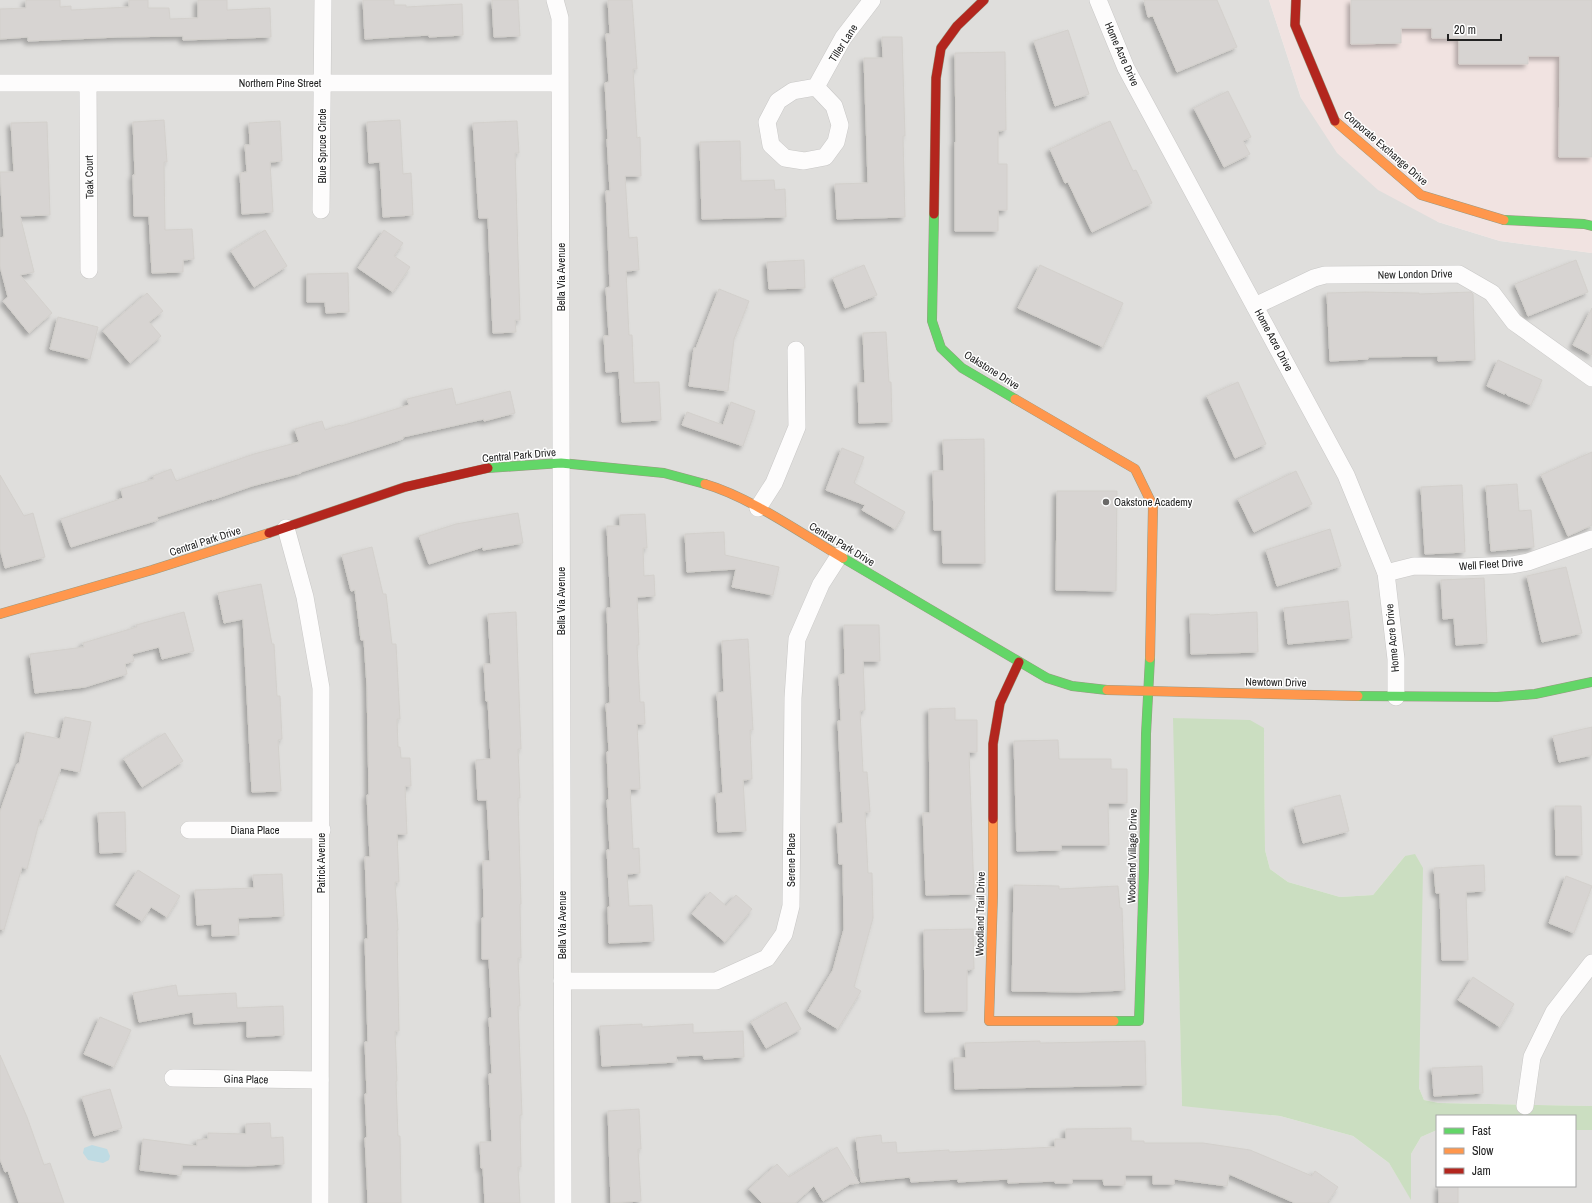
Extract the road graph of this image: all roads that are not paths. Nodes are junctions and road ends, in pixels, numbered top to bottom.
1 (323, 0) edge
2 (555, 0) edge
3 (872, 0) edge
4 (984, 0) edge
5 (1098, 0) edge
6 (1296, 0) edge
7 (0, 83) edge
8 (323, 83) junction
9 (559, 83) junction
10 (88, 84) junction
11 (816, 87) junction
12 (321, 210) dead end
13 (1592, 226) edge
14 (90, 270) dead end
15 (1255, 306) junction
16 (796, 350) dead end
17 (1592, 378) edge
18 (561, 462) junction
19 (758, 508) junction
20 (286, 528) junction
21 (1592, 539) edge
22 (838, 556) junction
23 (1386, 573) junction
24 (0, 614) edge
25 (971, 634) joint
26 (1018, 662) junction
27 (1592, 682) edge
28 (1149, 691) junction
29 (1396, 697) junction
30 (189, 830) dead end
31 (322, 830) junction
32 (1590, 971) edge
33 (562, 981) junction
34 (1139, 1021) joint
35 (173, 1078) dead end
36 (320, 1080) junction
37 (1525, 1106) dead end
38 (320, 1203) edge
39 (563, 1203) edge

1 - 8 street, Blue Spruce Circle
2 - 9 street, Bella Via Avenue
3 - 11 street, Tiller Lane
4 - 28 street, Oakstone Drive
5 - 15 street, Home Acre Drive
6 - 13 street, Corporate Exchange Drive
7 - 10 street, Northern Pine Street
8 - 9 street, Northern Pine Street
8 - 10 street, Northern Pine Street
8 - 12 street, Blue Spruce Circle
9 - 18 street, Bella Via Avenue
10 - 14 street, Teak Court
11 - 11 street
15 - 17 street, New London Drive
15 - 23 street, Home Acre Drive
16 - 19 street
18 - 19 street, Central Park Drive
18 - 20 street, Central Park Drive
18 - 33 street, Bella Via Avenue
19 - 22 street, Central Park Drive
20 - 24 street, Central Park Drive
20 - 31 street, Patrick Avenue
21 - 23 street, Well Fleet Drive
22 - 25 street, Central Park Drive
22 - 33 street, Serene Place
23 - 29 street, Home Acre Drive
25 - 26 street, Newtown Drive
26 - 28 street, Newtown Drive
26 - 34 street, Woodland Trail Drive
27 - 29 street, Newtown Drive
28 - 29 street, Newtown Drive
28 - 34 street, Woodland Village Drive
30 - 31 street, Diana Place
31 - 36 street, Patrick Avenue
32 - 37 street
33 - 39 street, Bella Via Avenue
35 - 36 street, Gina Place
36 - 38 street, Patrick Avenue

